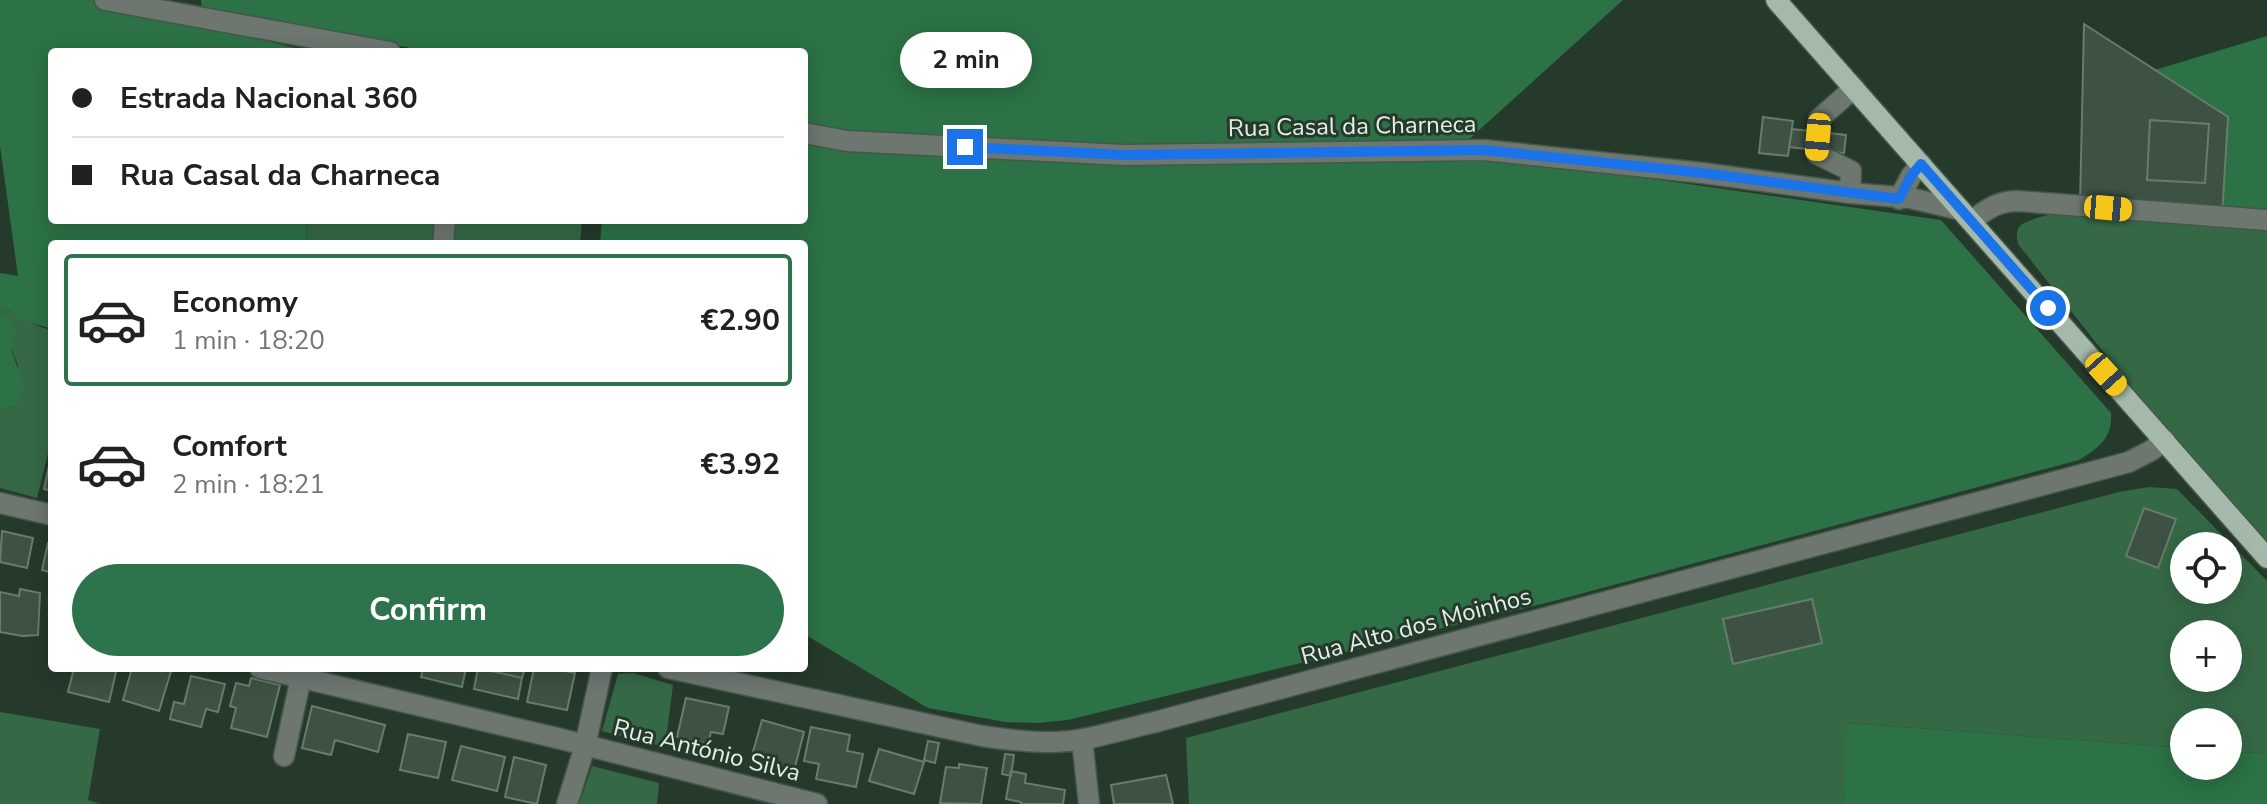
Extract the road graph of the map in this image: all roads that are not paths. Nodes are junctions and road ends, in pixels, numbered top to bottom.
1 (105, 0) edge
2 (1776, 0) edge
3 (368, 48) edge
4 (1854, 88) junction
5 (808, 134) edge
6 (1921, 164) junction
7 (1939, 184) junction
8 (1850, 193) junction
9 (1905, 198) junction
10 (1966, 216) junction
11 (2267, 220) edge
12 (2165, 440) junction
13 (0, 503) edge
14 (48, 514) edge
15 (2267, 558) edge
16 (302, 672) edge
17 (601, 672) edge
18 (686, 672) edge
19 (1082, 739) junction
20 (585, 746) junction
21 (284, 756) dead end
22 (567, 804) edge
23 (817, 804) edge
24 (1089, 804) edge

1 - 3 street
2 - 4 main road
4 - 6 main road
4 - 8 street
5 - 8 street, Rua Casal da Charneca
6 - 7 main road
6 - 9 street
7 - 9 street
7 - 10 main road
8 - 9 street, Rua Casal da Charneca
9 - 10 street, Rua Casal da Charneca
10 - 11 street
10 - 12 main road
12 - 15 main road
12 - 19 street, Rua Alto dos Moinhos
13 - 14 street
16 - 20 street, Rua António Silva
16 - 21 street
17 - 20 street
18 - 19 street, Rua Alto dos Moinhos
19 - 24 street
20 - 22 street
20 - 23 street, Rua António Silva

